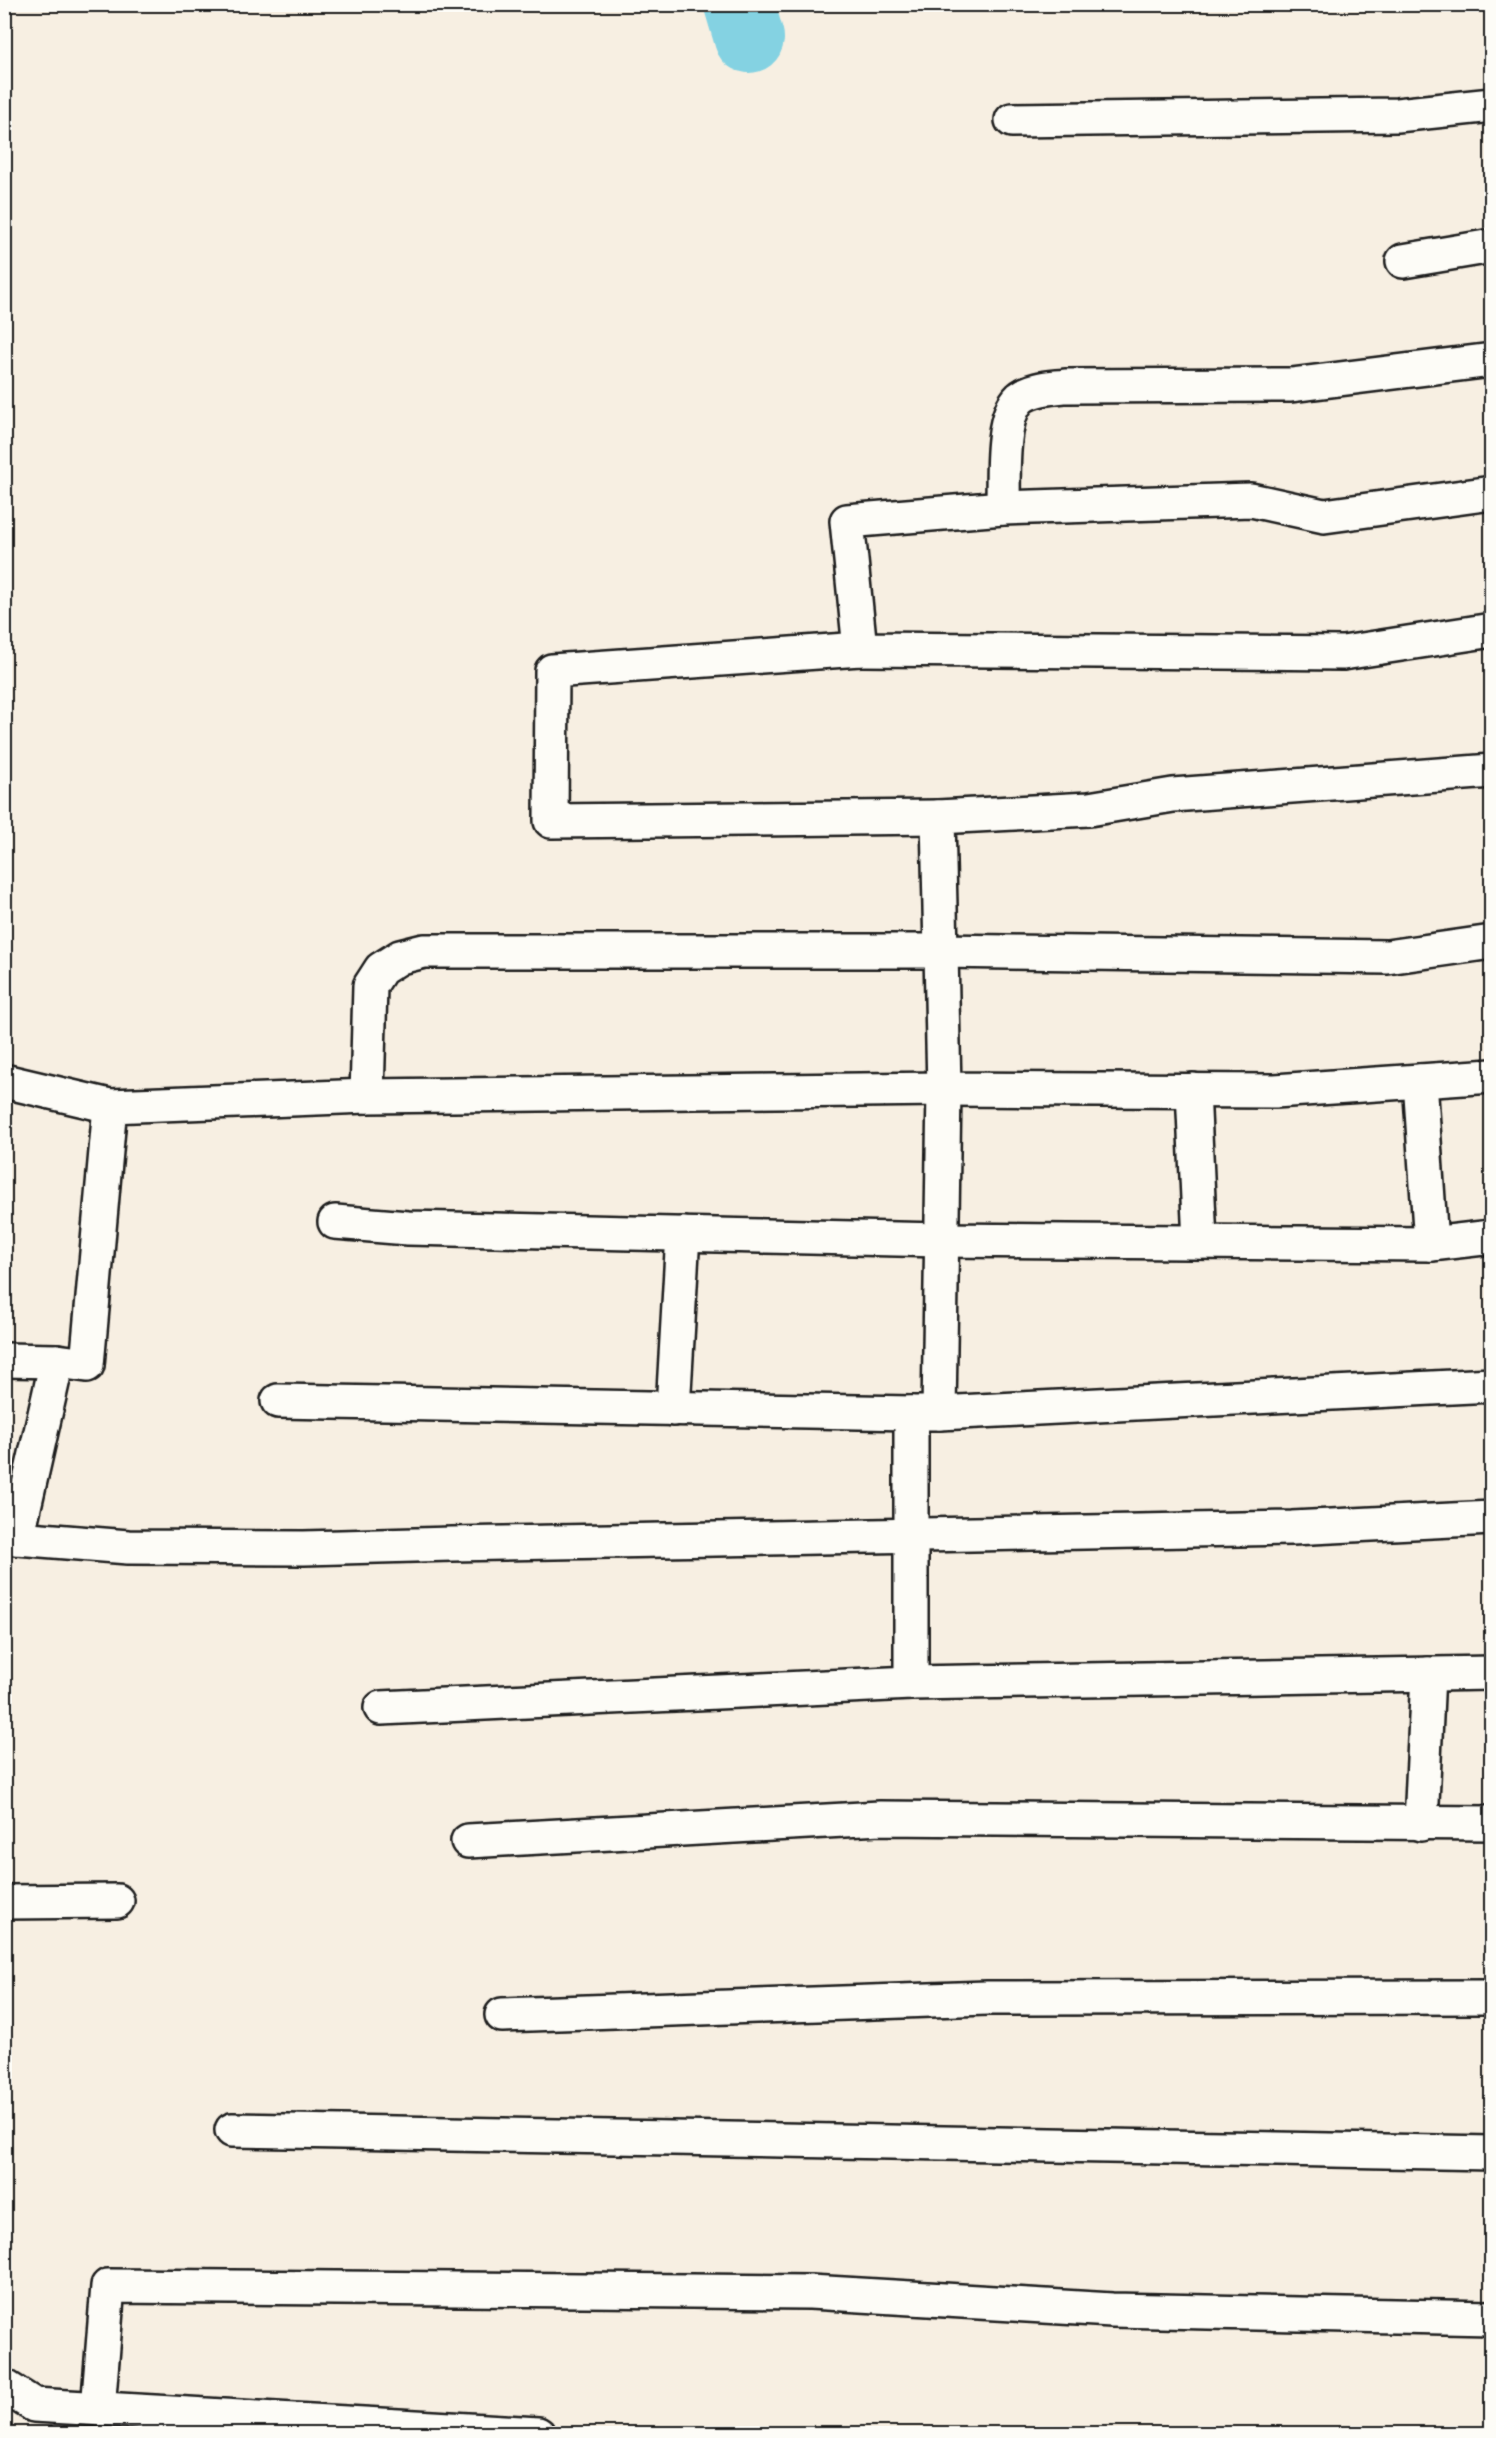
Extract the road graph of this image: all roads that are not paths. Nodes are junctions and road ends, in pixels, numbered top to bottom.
1 (1491, 105) edge
2 (1012, 120) dead end
3 (1491, 246) edge
4 (1403, 261) dead end
5 (1491, 360) edge
6 (1491, 493) edge
7 (1003, 508) junction
8 (1491, 630) edge
9 (860, 649) junction
10 (1491, 771) edge
11 (938, 817) junction
12 (1491, 942) edge
13 (941, 951) junction
14 (1491, 1076) edge
15 (1420, 1080) junction
16 (4, 1081) edge
17 (944, 1089) junction
18 (1193, 1090) junction
19 (367, 1096) junction
20 (110, 1106) junction
21 (335, 1222) dead end
22 (683, 1234) junction
23 (1491, 1237) edge
24 (941, 1240) junction
25 (1200, 1242) junction
26 (1431, 1244) junction
27 (4, 1360) edge
28 (57, 1361) junction
29 (1491, 1385) edge
30 (278, 1401) dead end
31 (673, 1409) junction
32 (925, 1413) junction
33 (1491, 1518) edge
34 (911, 1536) junction
35 (11, 1538) edge
36 (1491, 1672) edge
37 (1428, 1674) junction
38 (911, 1683) junction
39 (381, 1708) dead end
40 (1491, 1823) edge
41 (1421, 1824) junction
42 (468, 1841) dead end
43 (117, 1901) dead end
44 (4, 1902) edge
45 (1491, 1996) edge
46 (502, 2015) dead end
47 (232, 2130) dead end
48 (1491, 2153) edge
49 (1491, 2318) edge
50 (4, 2386) edge
51 (98, 2409) junction
52 (53, 2420) edge
53 (538, 2433) edge

1 - 2 street
3 - 4 street
5 - 7 street
6 - 7 street
7 - 9 street
8 - 9 street
9 - 11 street
10 - 11 street
11 - 13 street
12 - 13 street
13 - 17 street
13 - 19 street
14 - 15 street
15 - 18 street
15 - 26 street
16 - 20 street
17 - 18 street
17 - 19 street
17 - 24 street
18 - 25 street
19 - 20 street
20 - 28 street
21 - 22 street
22 - 24 street
22 - 31 street
23 - 26 street
24 - 25 street
24 - 32 street
25 - 26 street
27 - 28 street
28 - 35 street
29 - 32 street
30 - 31 street
31 - 32 street
32 - 34 street
33 - 34 street
34 - 35 street
34 - 38 street
36 - 37 street
37 - 38 street
37 - 41 street
38 - 39 street
40 - 41 street
41 - 42 street
43 - 44 street
45 - 46 street
47 - 48 street
49 - 51 street
50 - 52 street
51 - 52 street
51 - 53 street

